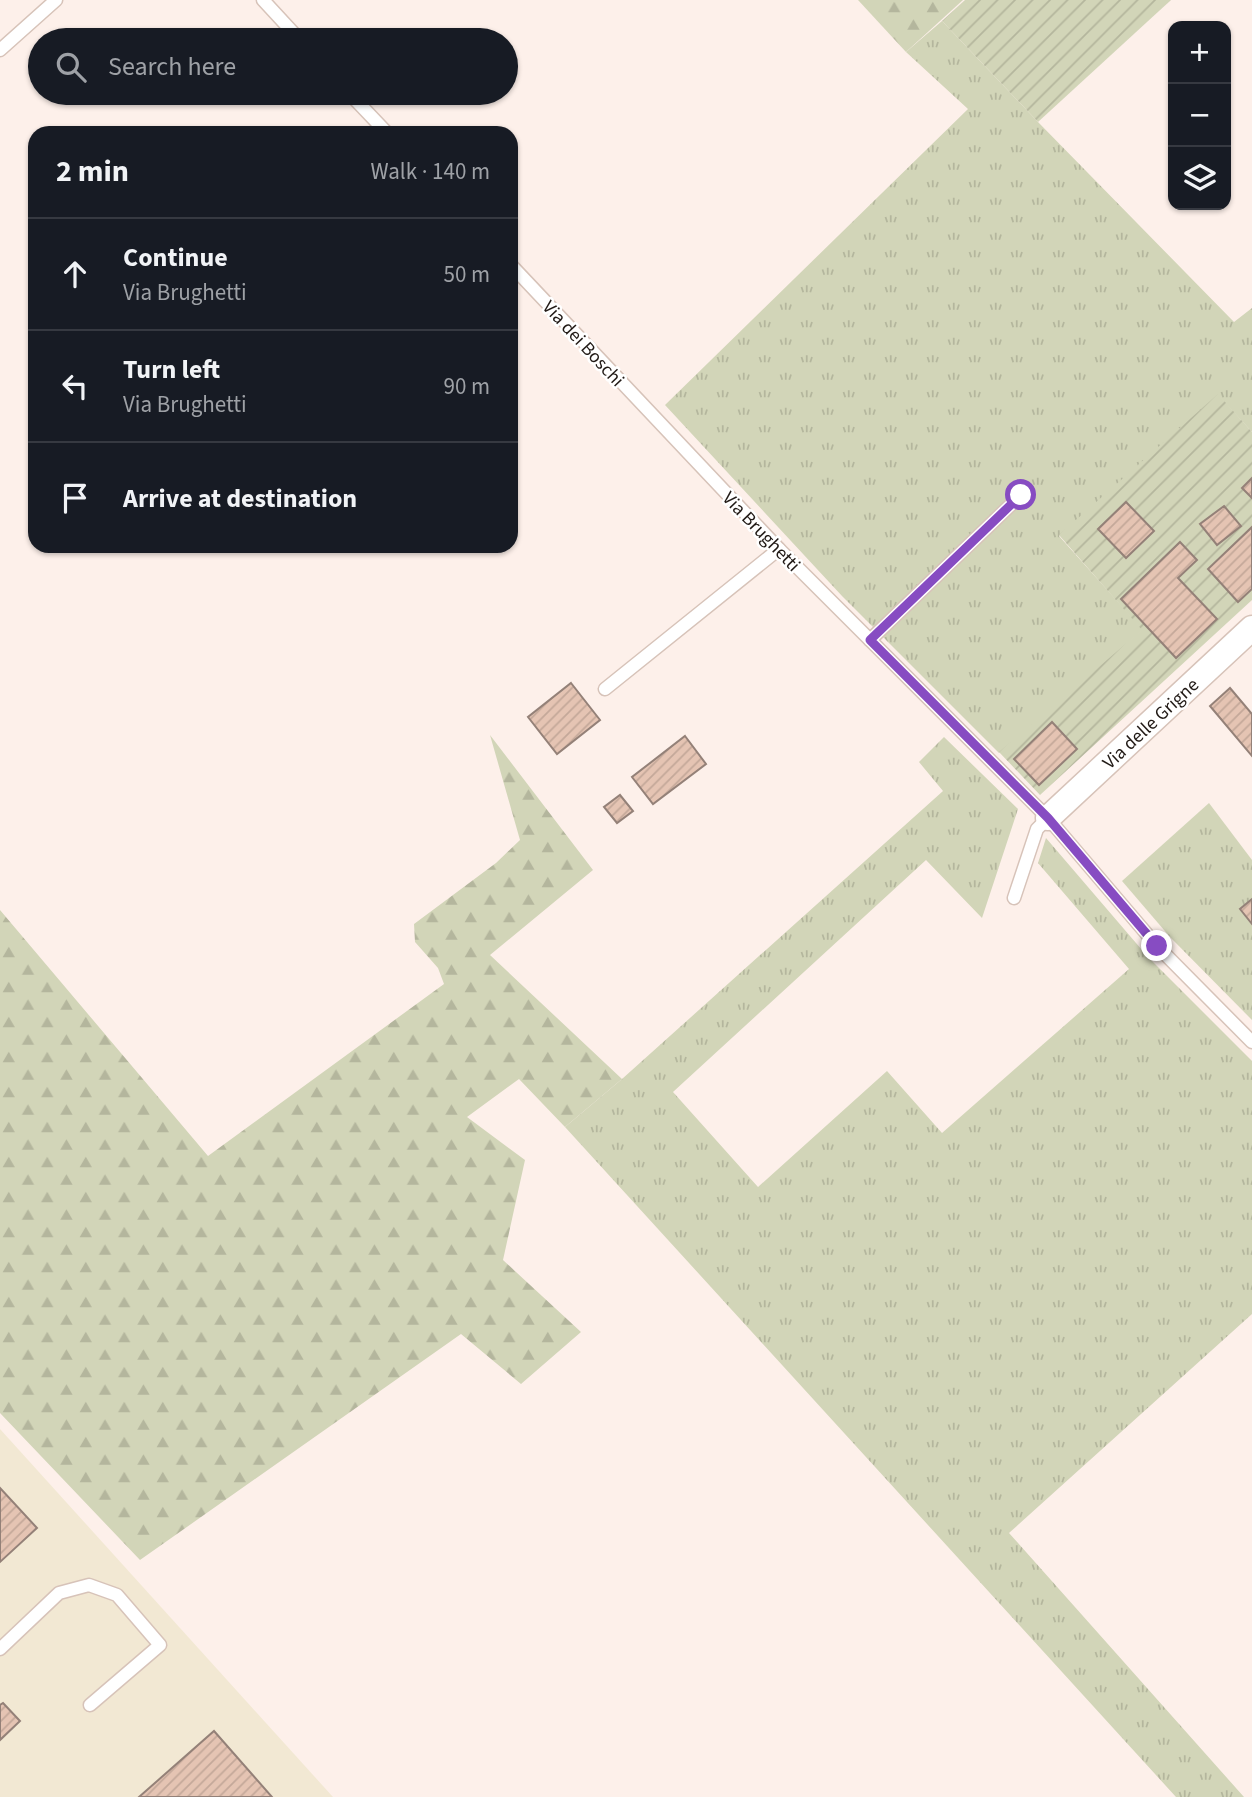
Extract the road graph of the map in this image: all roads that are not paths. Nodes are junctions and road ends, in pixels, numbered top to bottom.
1 (56, 0) edge
2 (263, 0) edge
3 (289, 28) edge
4 (0, 50) edge
5 (360, 105) edge
6 (380, 126) edge
7 (518, 272) edge
8 (656, 420) joint
9 (1021, 495) dead end
10 (779, 549) junction
11 (1252, 628) edge
12 (870, 640) junction
13 (605, 689) dead end
14 (1048, 818) junction
15 (1014, 898) dead end
16 (1252, 1042) edge
17 (0, 1649) edge
18 (90, 1705) dead end

1 - 4 lane
2 - 3 lane
5 - 6 lane
7 - 8 lane, Via dei Boschi
8 - 10 lane, Via Brughetti
9 - 12 lane
10 - 12 lane, Via Brughetti
10 - 13 lane
11 - 14 street, Via delle Grigne
12 - 14 lane, Via Brughetti
14 - 15 lane
14 - 16 lane, Via Brughetti
17 - 18 lane

